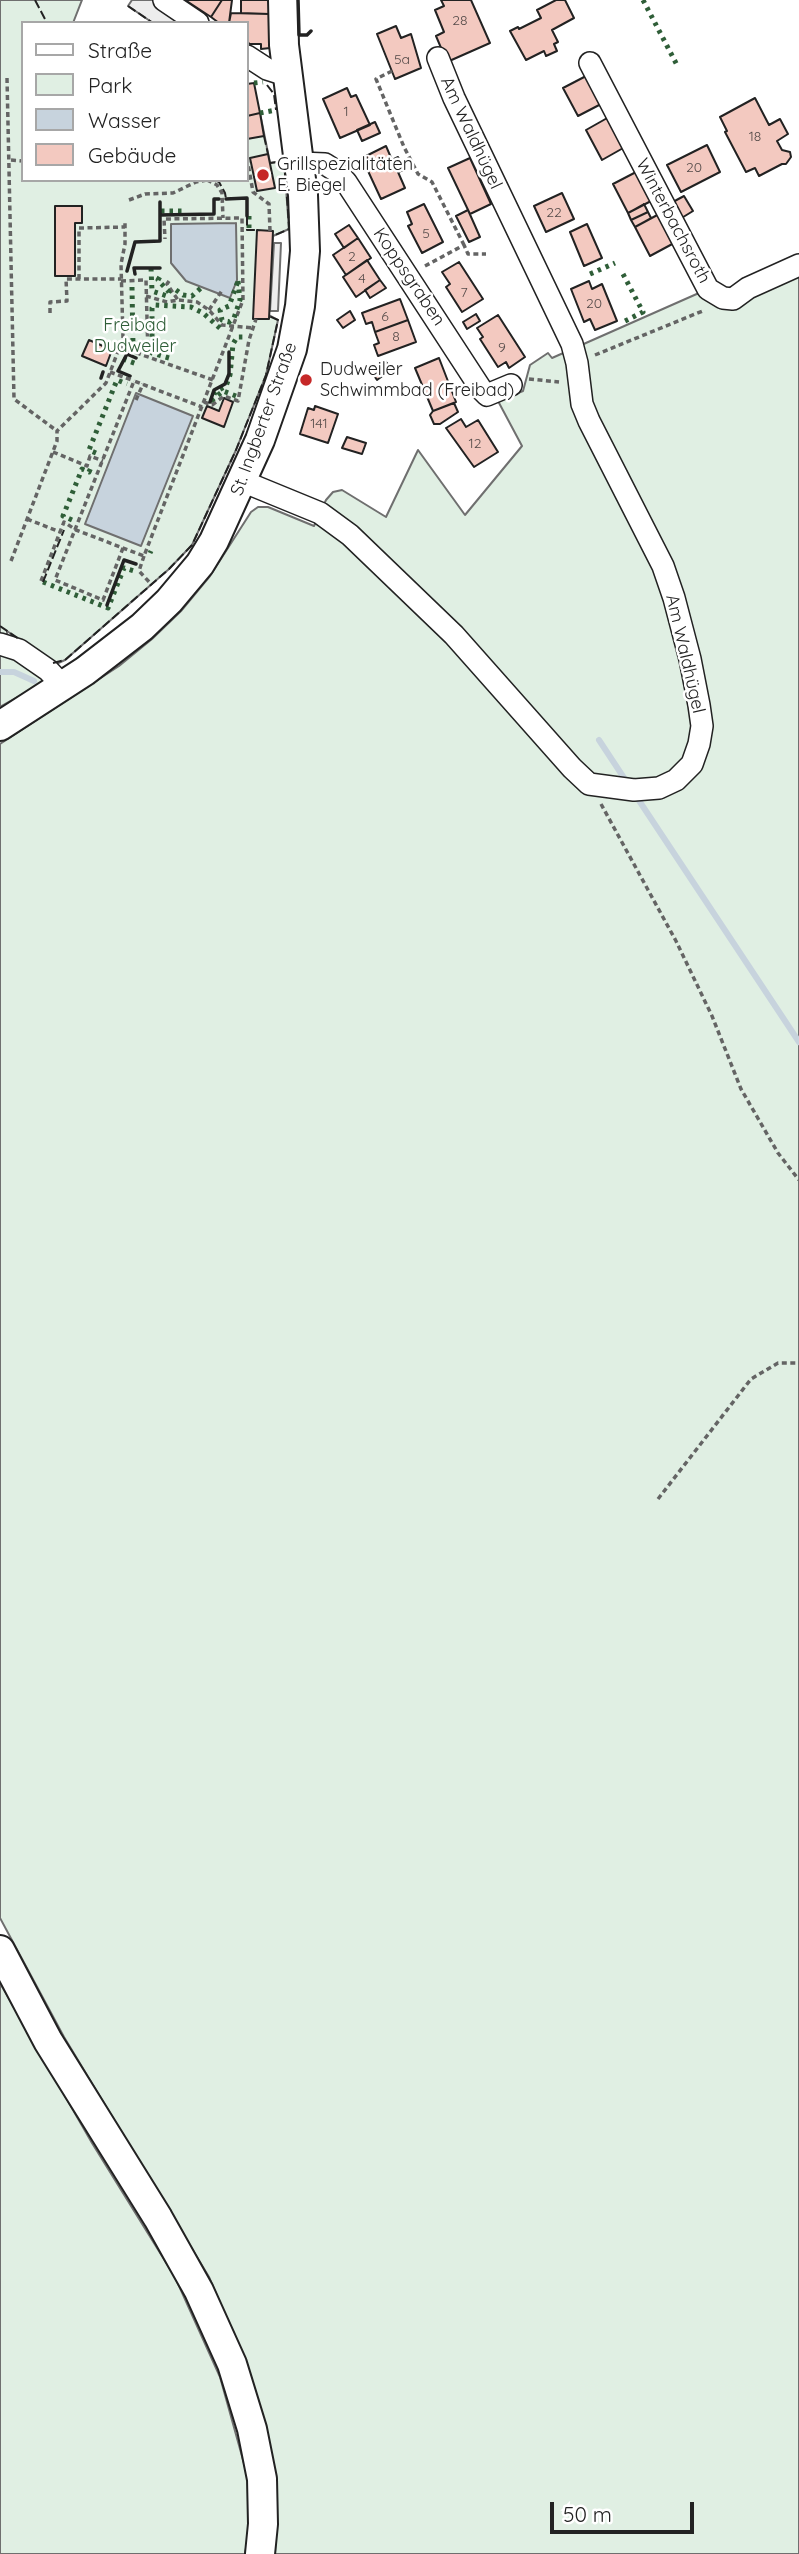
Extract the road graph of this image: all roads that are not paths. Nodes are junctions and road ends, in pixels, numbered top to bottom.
1 (164, 0) edge
2 (283, 0) edge
3 (195, 21) edge
4 (248, 56) edge
5 (438, 58) dead end
6 (590, 63) dead end
7 (289, 76) junction
8 (300, 163) junction
9 (799, 265) edge
10 (516, 382) road end
11 (242, 481) junction
12 (0, 644) edge
13 (63, 686) junction
14 (0, 726) edge
15 (0, 1950) edge
16 (260, 2554) edge

1 - 3 street
2 - 7 main road, St. Ingberter Straße
4 - 7 street
5 - 11 street, Am Waldhügel
6 - 9 street, Winterbachsroth
7 - 8 main road, St. Ingberter Straße
8 - 10 street, Koppsgraben
8 - 11 main road, St. Ingberter Straße
11 - 13 main road, St. Ingberter Straße
12 - 13 street
13 - 14 main road, St. Ingberter Straße
15 - 16 main road

